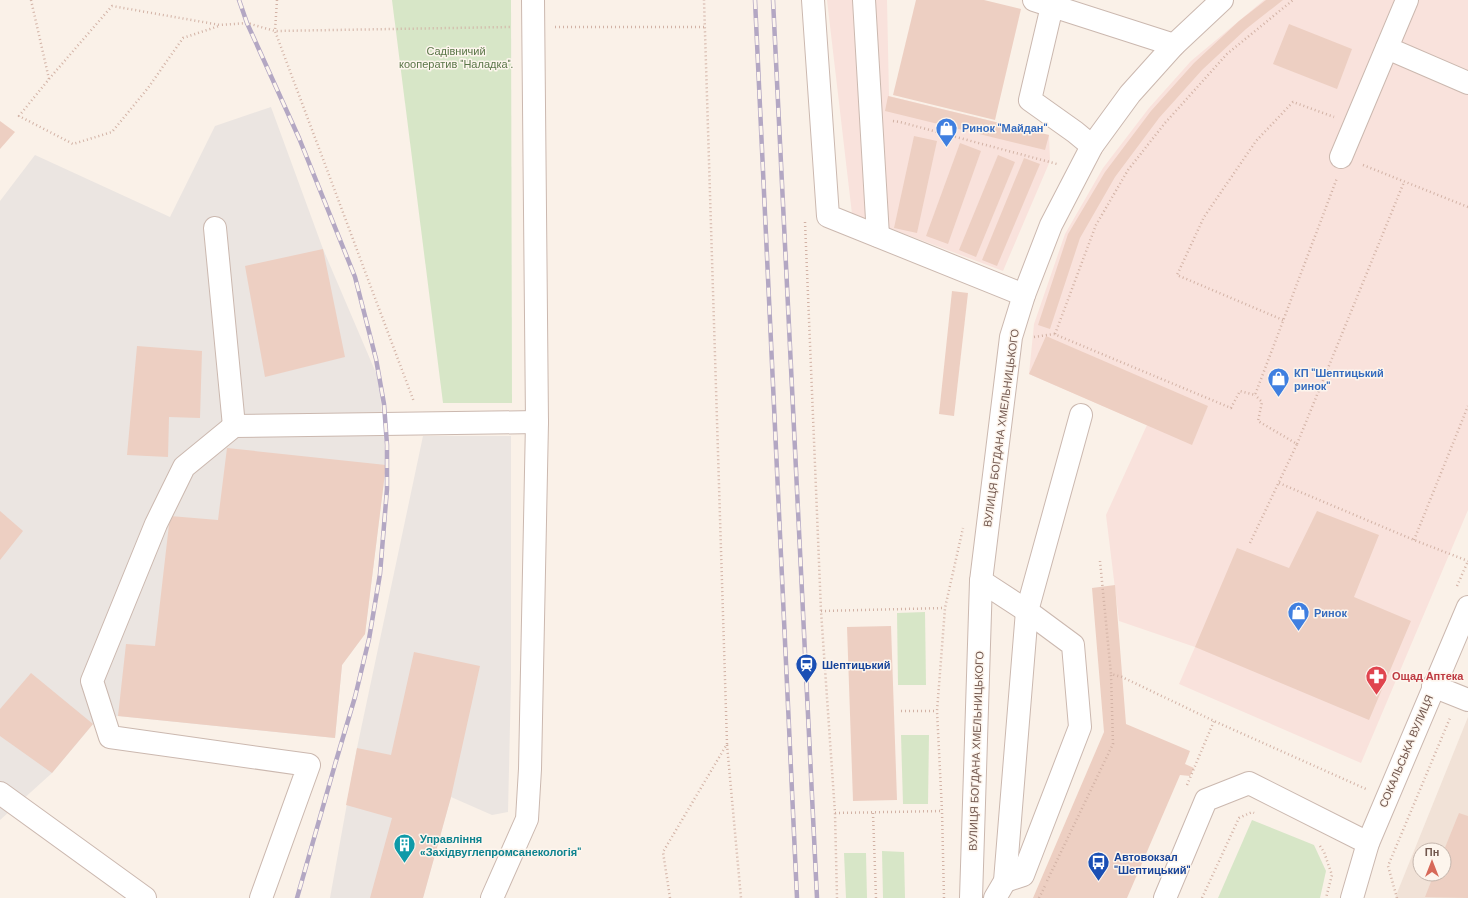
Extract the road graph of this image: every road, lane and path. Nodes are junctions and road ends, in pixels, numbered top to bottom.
1 (31, 0) edge
2 (277, 0) edge
3 (533, 0) edge
4 (704, 0) edge
5 (813, 0) edge
6 (864, 0) edge
7 (1292, 0) edge
8 (1407, 0) edge
9 (1214, 2) edge
10 (1043, 3) edge
11 (220, 25) junction
12 (533, 27) junction
13 (705, 27) junction
14 (275, 31) junction
15 (1174, 45) junction
16 (1387, 48) junction
17 (49, 78) junction
18 (1468, 82) edge
19 (871, 120) junction
20 (1354, 125) junction
21 (1092, 146) junction
22 (1341, 157) junction
23 (1059, 165) dead end
24 (1404, 182) junction
25 (1468, 207) edge
26 (805, 214) dead end
27 (215, 228) dead end
28 (878, 236) junction
29 (1024, 295) junction
30 (1283, 320) junction
31 (1054, 334) junction
32 (1030, 338) dead end
33 (1255, 395) junction
34 (1468, 406) edge
35 (1081, 415) dead end
36 (537, 422) junction
37 (422, 423) junction
38 (234, 426) junction
39 (1297, 444) junction
40 (1279, 483) junction
41 (1414, 540) junction
42 (1250, 543) dead end
43 (1468, 560) edge
44 (1100, 561) dead end
45 (981, 580) junction
46 (1468, 607) edge
47 (945, 608) dead end
48 (821, 611) junction
49 (1027, 611) junction
50 (1111, 674) junction
51 (1433, 686) junction
52 (1464, 698) edge
53 (901, 711) dead end
54 (937, 711) dead end
55 (727, 744) junction
56 (0, 793) edge
57 (1387, 798) junction
58 (942, 811) dead end
59 (835, 813) junction
60 (873, 813) junction
61 (1259, 815) dead end
62 (1318, 842) dead end
63 (1368, 843) junction
64 (1000, 890) edge
65 (145, 898) edge
66 (262, 898) edge
67 (492, 898) edge
68 (670, 898) edge
69 (741, 898) edge
70 (837, 898) edge
71 (876, 898) edge
72 (972, 898) edge
73 (1039, 898) edge
74 (1165, 898) edge
75 (1202, 898) edge
76 (1326, 898) edge
77 (1352, 898) edge
78 (1397, 898) edge

1 - 17 path
2 - 14 path
3 - 12 street
4 - 13 path
5 - 28 street
6 - 19 street
7 - 31 path
8 - 16 street
9 - 15 street, ВУЛИЦЯ БОГДАНА ХМЕЛЬНИЦЬКОГО
10 - 15 street
10 - 21 street
11 - 14 path
11 - 17 path
11 - 17 path
12 - 13 path
12 - 14 path
12 - 36 street
13 - 55 path
14 - 37 path
15 - 21 street, ВУЛИЦЯ БОГДАНА ХМЕЛЬНИЦЬКОГО
16 - 18 street
16 - 20 street
19 - 23 path
19 - 28 street
20 - 22 street
20 - 30 path
21 - 29 street, ВУЛИЦЯ БОГДАНА ХМЕЛЬНИЦЬКОГО
22 - 24 path
22 - 30 path
24 - 25 path
24 - 39 path
26 - 48 path
27 - 38 street
28 - 29 street
29 - 45 street, ВУЛИЦЯ БОГДАНА ХМЕЛЬНИЦЬКОГО
30 - 33 path
31 - 32 path
31 - 33 path
33 - 39 path
34 - 41 path
35 - 49 street
36 - 37 street
36 - 67 street
37 - 38 street
38 - 66 street
39 - 40 path
40 - 41 path
40 - 42 path
41 - 43 path
44 - 50 path
45 - 49 street
45 - 72 street, ВУЛИЦЯ БОГДАНА ХМЕЛЬНИЦЬКОГО
46 - 51 street, СОКАЛЬСЬКА ВУЛИЦЯ
47 - 48 path
48 - 59 path
49 - 64 street
49 - 64 street
50 - 57 path
50 - 73 path
51 - 52 street
51 - 57 street, СОКАЛЬСЬКА ВУЛИЦЯ
52 - 78 path
53 - 54 path
55 - 68 path
55 - 69 path
56 - 65 street
57 - 63 street, СОКАЛЬСЬКА ВУЛИЦЯ
58 - 60 path
59 - 60 path
59 - 70 path
60 - 71 path
61 - 75 path
62 - 76 path
63 - 74 street
63 - 77 street, СОКАЛЬСЬКА ВУЛИЦЯ

